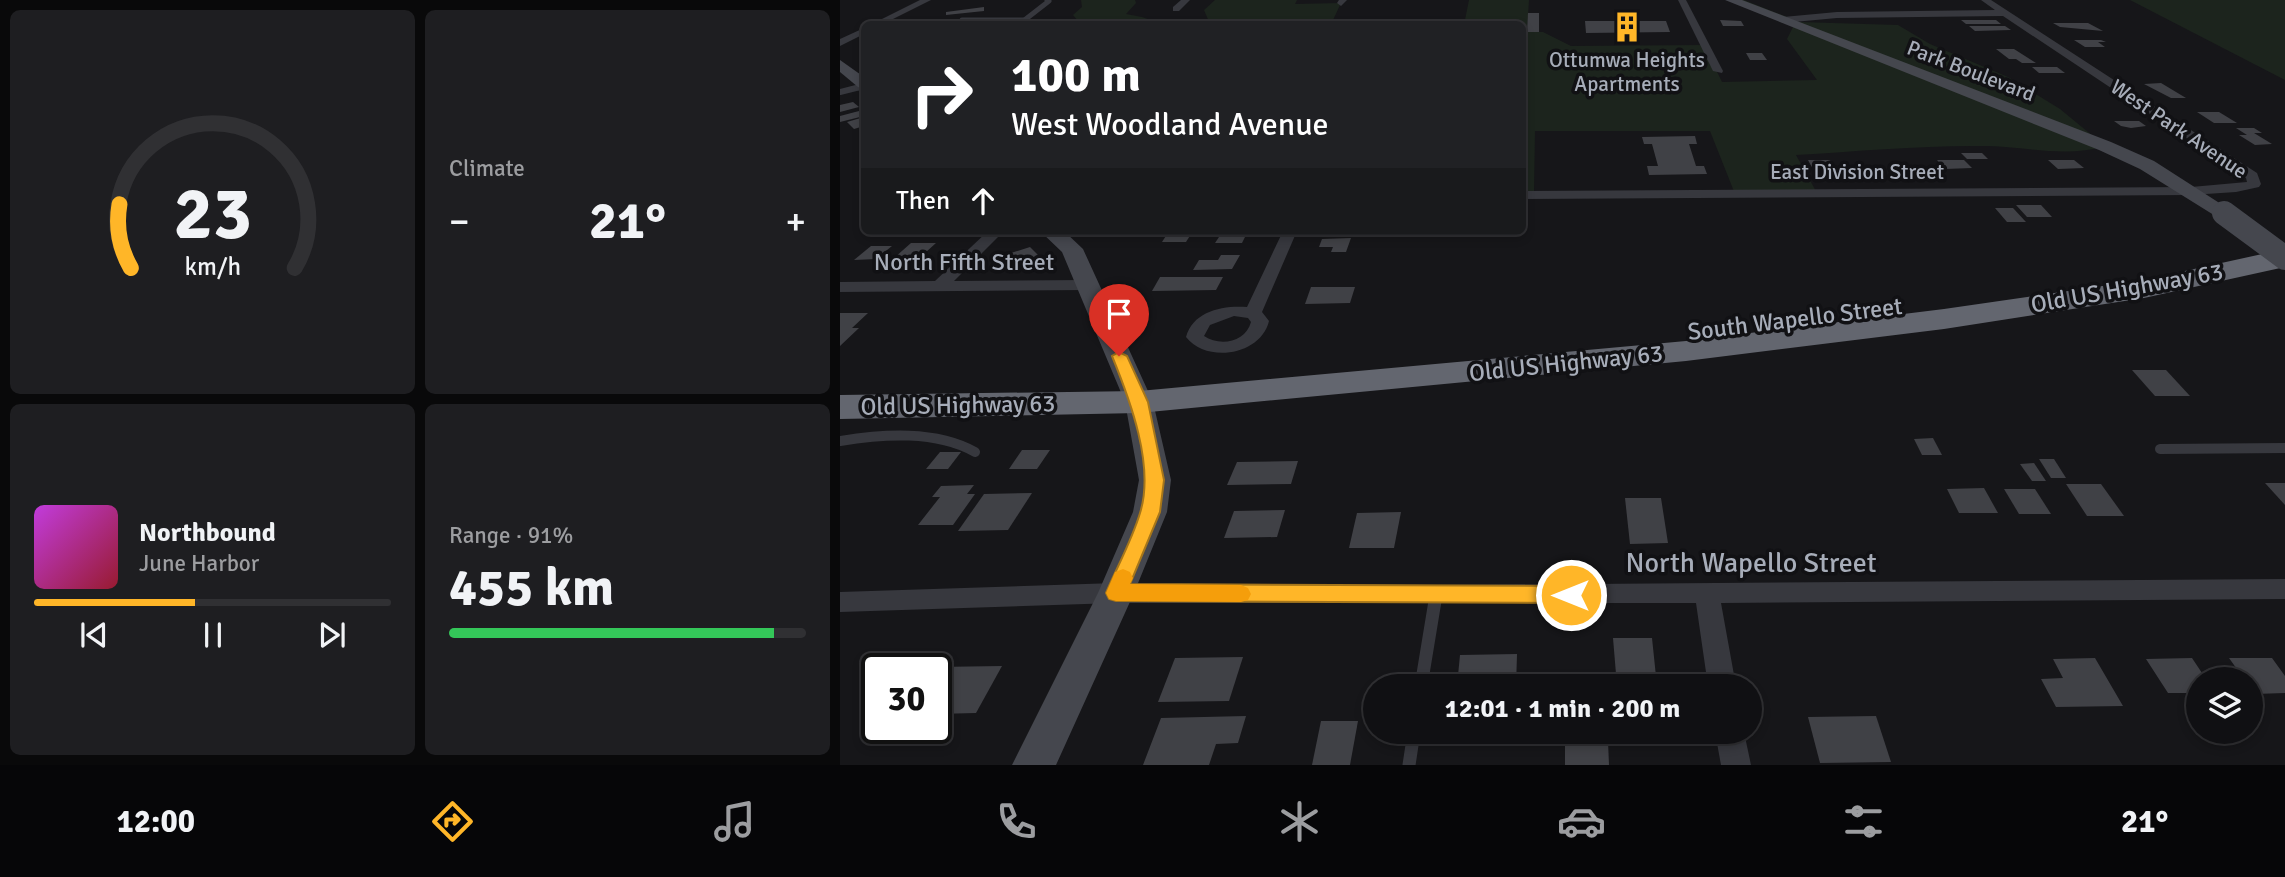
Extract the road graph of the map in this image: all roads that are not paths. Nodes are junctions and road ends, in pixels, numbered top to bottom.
1 (927, 0) edge
2 (1046, 0) edge
3 (1186, 0) edge
4 (1682, 0) edge
5 (1731, 0) edge
6 (1985, 0) edge
7 (1176, 9) dead end
8 (2004, 13) junction
9 (962, 20) dead end
10 (1025, 20) joint
11 (1783, 20) junction
12 (883, 21) edge
13 (861, 33) edge
14 (840, 45) edge
15 (861, 47) edge
16 (840, 64) edge
17 (1718, 71) dead end
18 (861, 82) edge
19 (861, 86) edge
20 (840, 92) edge
21 (2191, 191) junction
22 (1526, 195) edge
23 (993, 235) edge
24 (1056, 235) edge
25 (1288, 235) edge
26 (2285, 240) edge
27 (2285, 258) edge
28 (1087, 285) junction
29 (940, 286) junction
30 (840, 287) edge
31 (1253, 313) dead end
32 (840, 386) edge
33 (1135, 391) junction
34 (840, 407) edge
35 (840, 441) edge
36 (2285, 448) edge
37 (2160, 449) dead end
38 (975, 452) dead end
39 (2285, 589) edge
40 (1116, 593) junction
41 (1707, 594) junction
42 (1436, 596) junction
43 (840, 602) edge
44 (1423, 674) edge
45 (1721, 674) edge
46 (1412, 744) edge
47 (1732, 744) edge
48 (1034, 765) edge
49 (1409, 765) edge
50 (1736, 765) edge

1 - 12 street
2 - 10 lane
3 - 7 street
4 - 17 street
5 - 11 main road, Park Boulevard
6 - 8 street, West Park Avenue
8 - 11 street
8 - 21 street, West Park Avenue
9 - 10 lane
11 - 21 main road, Park Boulevard
13 - 14 street
14 - 15 street
16 - 18 main road
19 - 20 lane
21 - 22 street, East Division Street
21 - 27 main road, West Park Avenue, bridge
23 - 29 street
24 - 28 main road
25 - 31 street
26 - 33 highway, South Wapello Street
27 - 33 highway, Old US Highway 63
28 - 29 street, North Fifth Street
28 - 33 main road
29 - 30 street, North Fifth Street
32 - 33 highway, South Wapello Street
33 - 34 highway, Old US Highway 63
33 - 40 main road
35 - 38 lane
36 - 37 lane
39 - 41 street, North Wapello Street
40 - 42 street, North Wapello Street
40 - 43 street, North Wapello Street
40 - 48 main road
41 - 42 street, North Wapello Street
41 - 45 street
42 - 44 lane
46 - 49 lane
47 - 50 street

